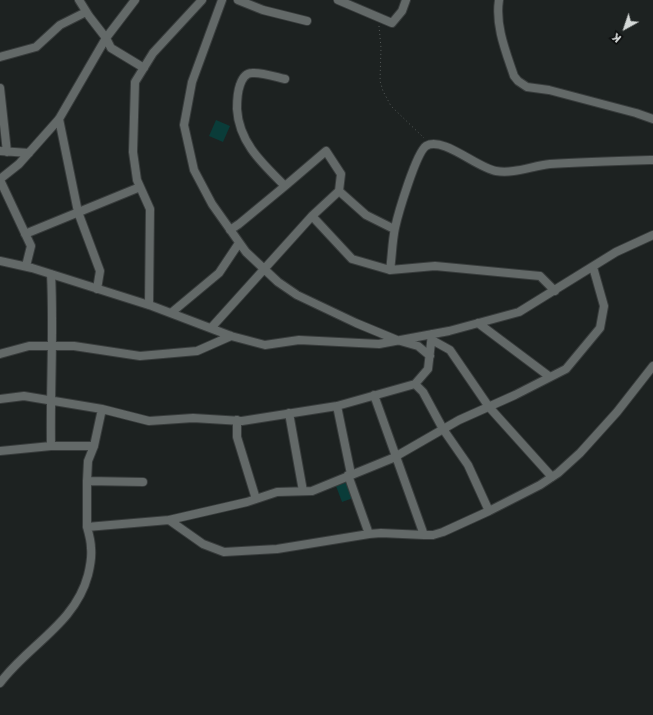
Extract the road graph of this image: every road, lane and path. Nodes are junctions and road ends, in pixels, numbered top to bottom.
1 (79, 0) edge
2 (135, 0) edge
3 (202, 0) edge
4 (222, 0) edge
5 (238, 0) edge
6 (338, 0) edge
7 (406, 0) edge
8 (499, 0) edge
9 (86, 12) junction
10 (377, 17) junction
11 (307, 22) dead end
12 (106, 38) junction
13 (0, 57) edge
14 (144, 68) junction
15 (285, 79) dead end
16 (0, 88) edge
17 (59, 119) junction
18 (653, 120) edge
19 (430, 145) junction
20 (4, 151) edge
21 (29, 154) junction
22 (653, 160) edge
23 (0, 180) edge
24 (285, 186) junction
25 (140, 187) junction
26 (339, 192) junction
27 (78, 212) junction
28 (312, 216) junction
29 (394, 229) junction
30 (230, 230) junction
31 (25, 234) junction
32 (653, 235) edge
33 (240, 243) junction
34 (0, 261) edge
35 (26, 266) junction
36 (593, 267) junction
37 (264, 269) junction
38 (390, 270) junction
39 (51, 274) junction
40 (97, 289) junction
41 (555, 291) junction
42 (149, 305) junction
43 (171, 313) junction
44 (478, 323) junction
45 (211, 328) junction
46 (231, 336) junction
47 (432, 337) junction
48 (397, 340) junction
49 (53, 346) junction
50 (0, 354) edge
51 (430, 356) junction
52 (653, 366) edge
53 (550, 377) junction
54 (415, 384) junction
55 (374, 395) junction
56 (0, 399) edge
57 (50, 400) junction
58 (337, 406) junction
59 (489, 407) junction
60 (102, 409) junction
61 (289, 413) junction
62 (237, 420) junction
63 (443, 429) junction
64 (51, 446) junction
65 (94, 446) junction
66 (0, 451) edge
67 (396, 456) junction
68 (350, 475) junction
69 (552, 477) junction
70 (87, 481) junction
71 (143, 482) dead end
72 (303, 491) junction
73 (256, 499) junction
74 (489, 511) junction
75 (168, 520) junction
76 (87, 527) junction
77 (369, 534) junction
78 (424, 535) junction
79 (0, 682) edge

1 - 9 street
2 - 12 street
3 - 14 street
4 - 30 street
5 - 11 street
6 - 10 street
7 - 10 street
8 - 18 street
9 - 12 street
9 - 13 street
10 - 19 path
12 - 14 street
12 - 17 street
14 - 25 street
15 - 24 street
16 - 20 street
17 - 21 street
17 - 27 street
19 - 22 street
19 - 29 street
20 - 21 street
21 - 23 street
23 - 31 street
24 - 26 street
24 - 30 street
25 - 27 street
25 - 42 street
26 - 28 street
26 - 29 street
27 - 31 street
27 - 40 street
28 - 37 street
28 - 38 street
29 - 38 street
30 - 33 street
31 - 35 street
32 - 36 street
33 - 37 street
33 - 43 street
34 - 35 street
35 - 39 street
36 - 41 street
36 - 53 street
37 - 45 street
37 - 48 street
38 - 41 street
39 - 40 street
39 - 49 street
40 - 42 street
41 - 44 street
42 - 43 street
43 - 45 street
44 - 47 street
44 - 53 street
45 - 46 street
46 - 48 street
46 - 49 street
47 - 48 street
47 - 51 street
47 - 59 street
48 - 51 street
49 - 50 street
49 - 57 street
51 - 54 street
52 - 69 street
53 - 59 street
54 - 55 street
54 - 63 street
55 - 58 street
55 - 67 street
56 - 57 street
57 - 60 street
57 - 64 street
58 - 61 street
58 - 68 street
59 - 63 street
59 - 69 street
60 - 62 street
60 - 65 street
61 - 62 street
61 - 72 street
62 - 73 street
63 - 67 street
63 - 74 street
64 - 65 street
64 - 66 street
65 - 70 street
67 - 68 street
67 - 78 street
68 - 72 street
68 - 77 street
69 - 74 street
70 - 71 street
70 - 76 street
72 - 73 street
73 - 75 street
74 - 78 street
75 - 76 street
75 - 77 street
76 - 79 street
77 - 78 street

